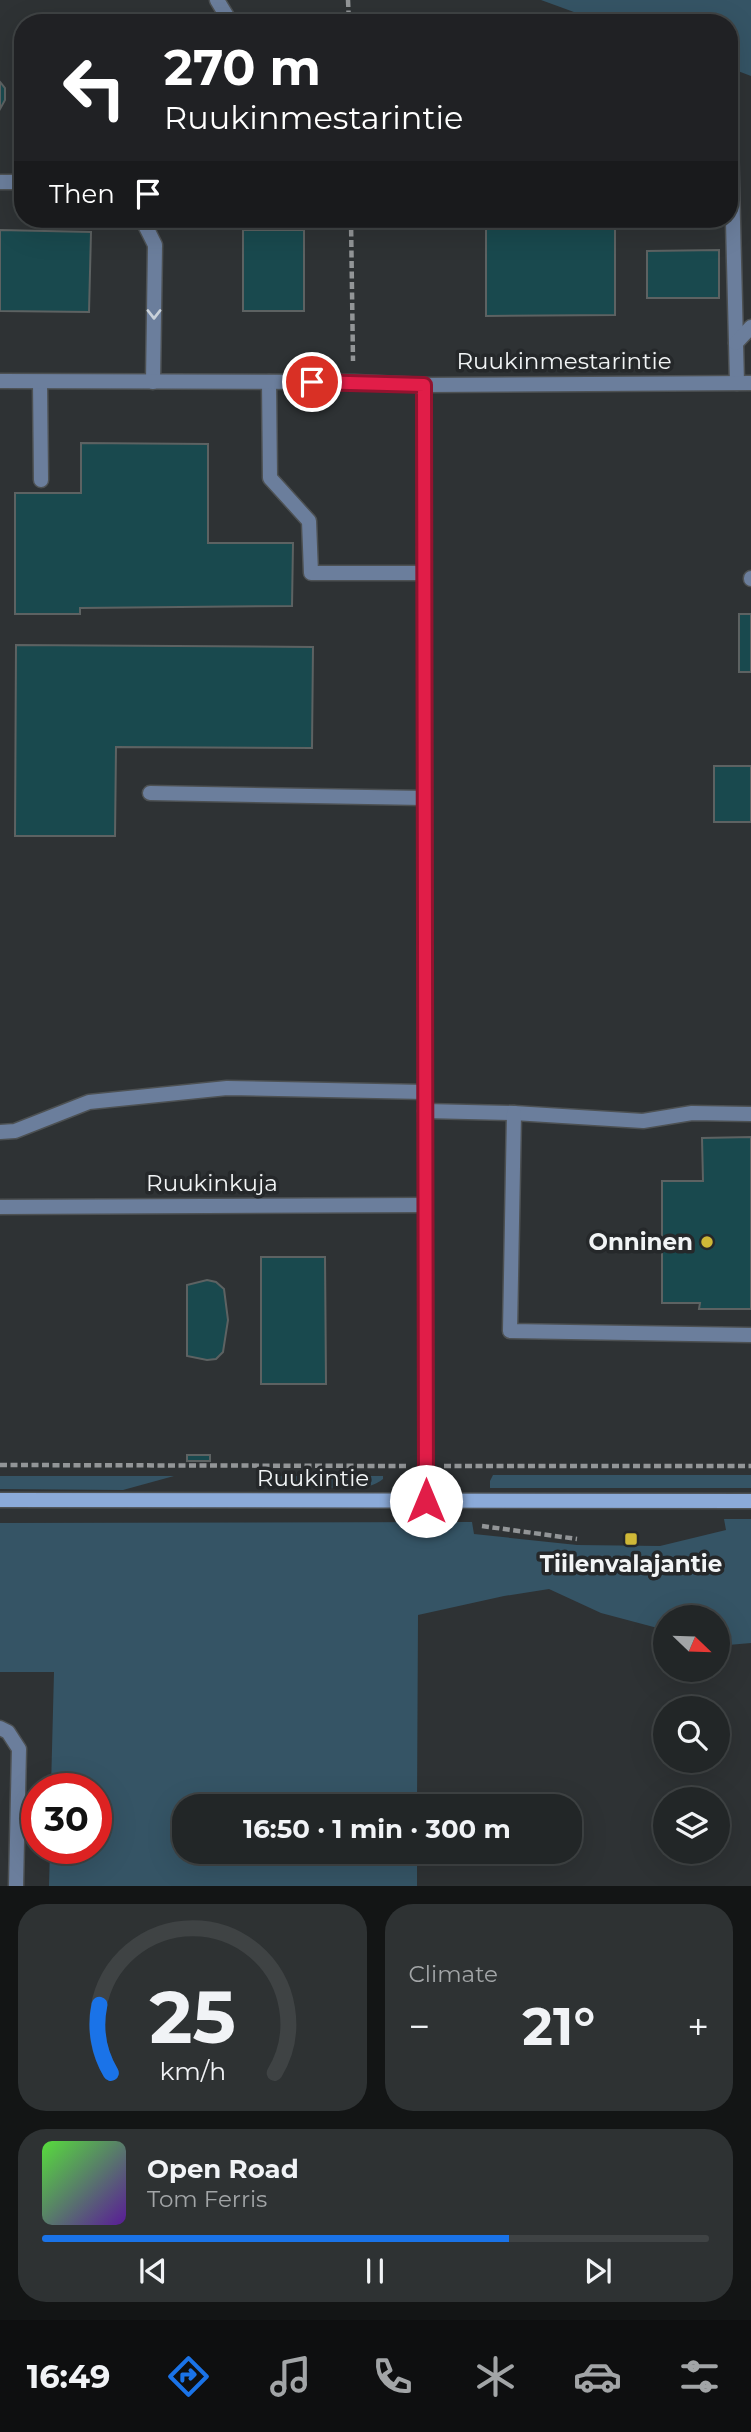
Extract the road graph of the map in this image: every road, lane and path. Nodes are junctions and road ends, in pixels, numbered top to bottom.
1 (146, 228) edge
2 (351, 228) edge
3 (733, 228) edge
4 (751, 327) edge
5 (736, 343) junction
6 (0, 382) edge
7 (40, 382) junction
8 (153, 382) junction
9 (270, 382) junction
10 (354, 382) junction
11 (744, 383) edge
12 (424, 385) junction
13 (41, 480) dead end
14 (424, 573) junction
15 (150, 793) dead end
16 (424, 798) junction
17 (425, 1092) junction
18 (425, 1111) junction
19 (514, 1113) junction
20 (751, 1114) edge
21 (0, 1132) edge
22 (425, 1205) junction
23 (0, 1207) edge
24 (751, 1335) edge
25 (0, 1465) edge
26 (426, 1466) junction
27 (751, 1466) edge
28 (0, 1500) edge
29 (426, 1501) junction
30 (751, 1502) edge
31 (482, 1526) dead end
32 (577, 1539) dead end
33 (0, 1728) edge
34 (16, 1886) edge

1 -> 8 street
2 - 10 path
3 - 5 street
4 - 5 street
5 - 11 street
6 - 7 street, Ruukinmestarintie
7 - 8 street, Ruukinmestarintie
7 - 13 street
8 - 9 street, Ruukinmestarintie
9 - 10 street, Ruukinmestarintie
9 - 14 street
10 - 12 street, Ruukinmestarintie
11 - 12 street, Ruukinmestarintie
12 - 14 street
14 - 16 street
15 - 16 street
16 - 17 street
17 - 18 street
17 - 21 street
18 - 19 street
18 - 22 street
19 - 20 street
19 - 24 street
22 - 23 street, Ruukinkuja
22 - 26 street
25 - 26 path
26 - 27 path
26 - 29 street
28 - 29 street, Ruukintie
29 - 30 street, Ruukintie
31 - 32 path
33 - 34 street

